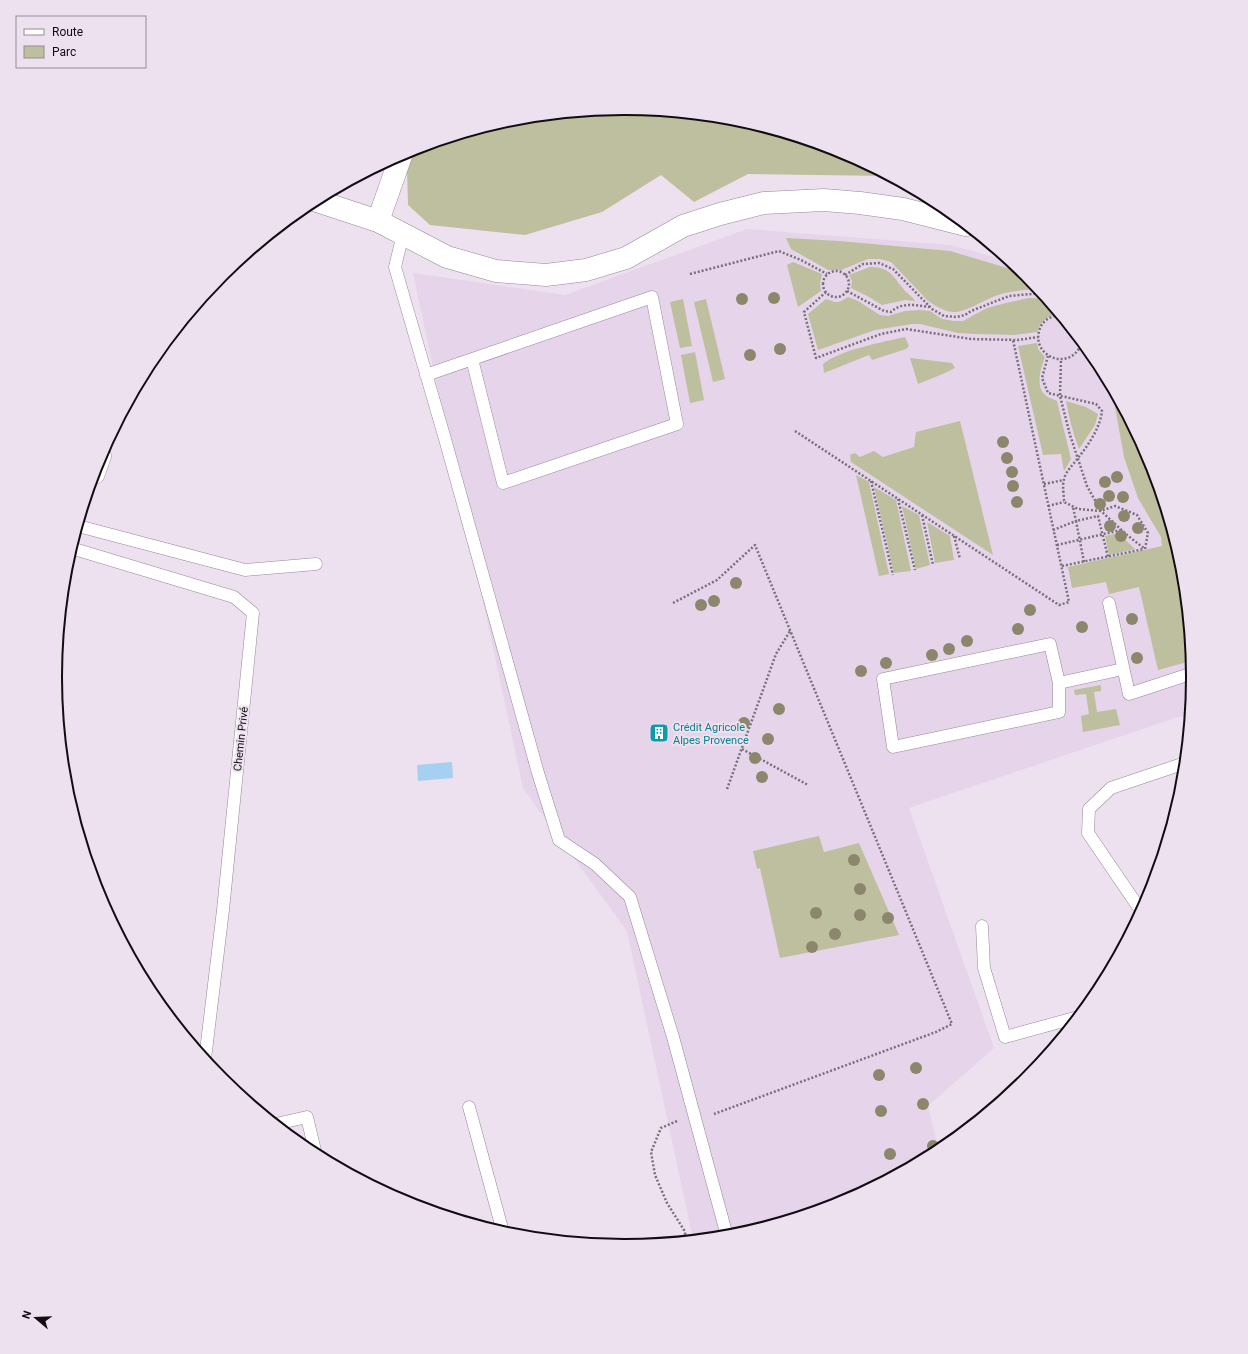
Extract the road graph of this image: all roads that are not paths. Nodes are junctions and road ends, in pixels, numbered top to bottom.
1 (399, 163) edge
2 (323, 203) edge
3 (378, 222) junction
4 (953, 222) edge
5 (403, 234) junction
6 (472, 359) junction
7 (426, 375) junction
8 (82, 527) edge
9 (77, 550) edge
10 (316, 564) dead end
11 (1109, 603) dead end
12 (1123, 669) junction
13 (1186, 674) edge
14 (1059, 683) junction
15 (1179, 765) edge
16 (1138, 904) edge
17 (982, 926) dead end
18 (1070, 1019) edge
19 (206, 1053) edge
20 (469, 1107) dead end
21 (281, 1123) edge
22 (314, 1145) edge
23 (501, 1225) edge
24 (725, 1229) edge

1 - 3 street
2 - 3 street
3 - 5 street
4 - 5 street
5 - 7 lane
6 - 6 lane
6 - 7 lane
7 - 24 lane
8 - 10 lane
9 - 19 lane, Chemin Privé
11 - 12 lane
12 - 13 lane
12 - 14 lane
14 - 14 lane
15 - 16 lane
17 - 18 lane
20 - 23 lane
21 - 22 lane

